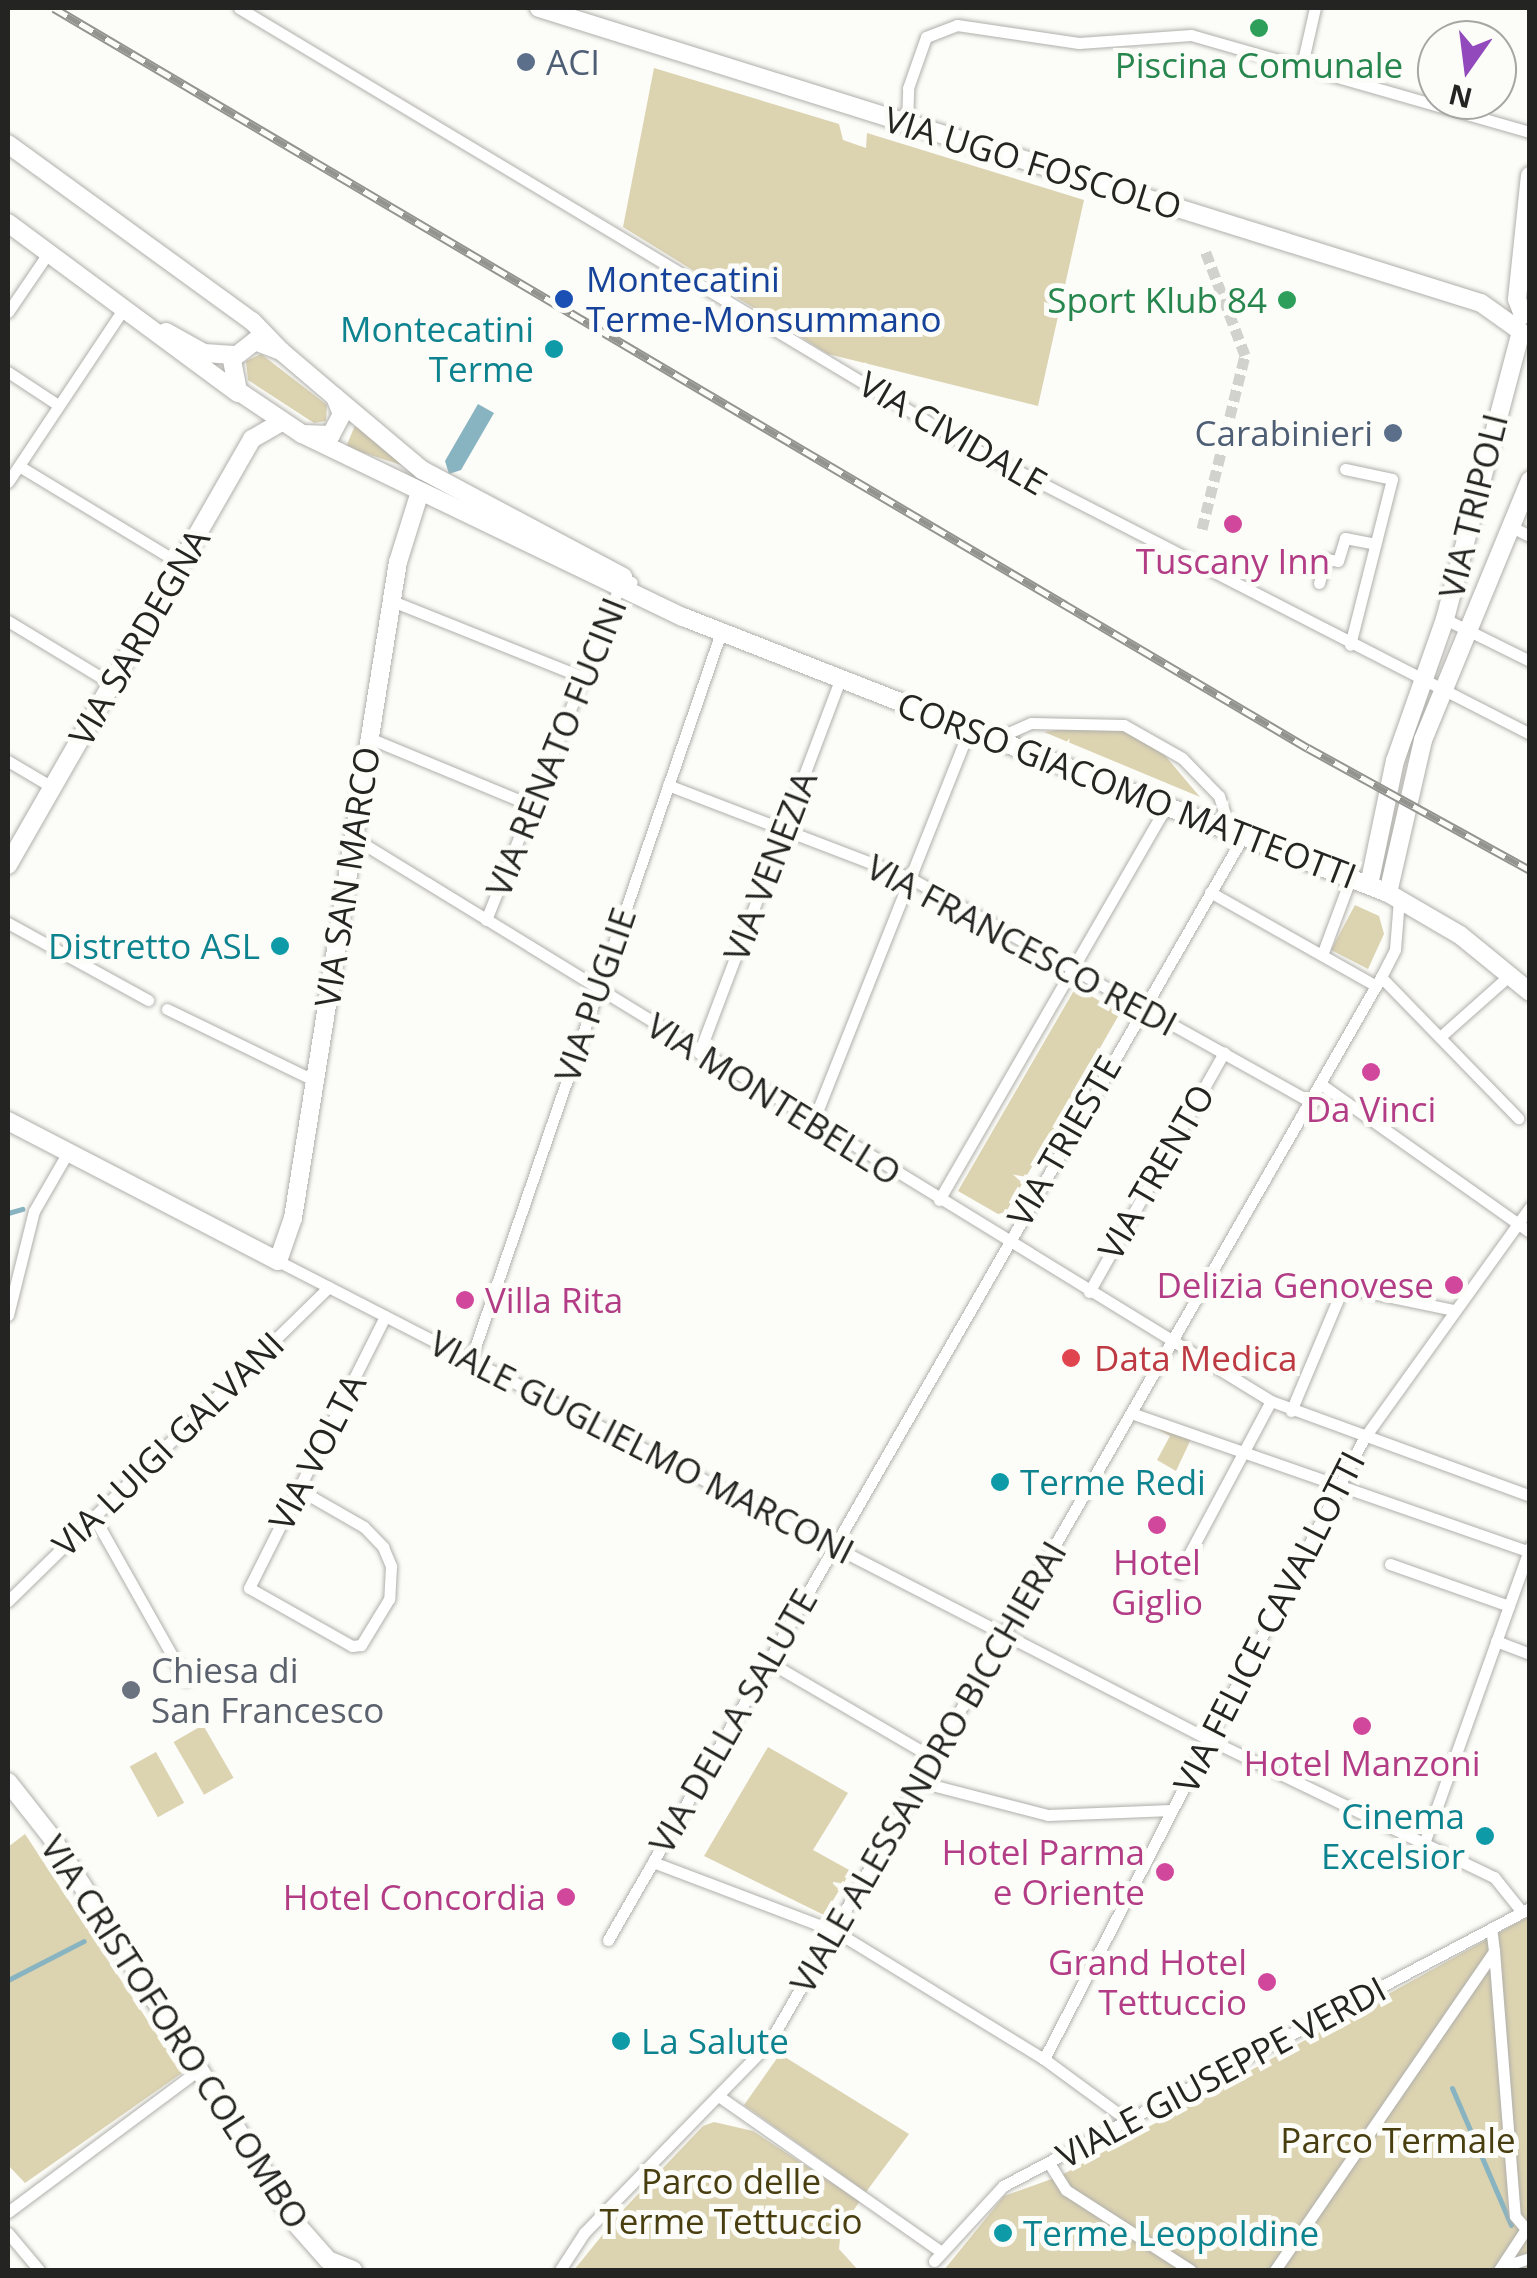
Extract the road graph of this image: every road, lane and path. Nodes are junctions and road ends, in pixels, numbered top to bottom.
1 (239, 8) edge
2 (539, 8) edge
3 (1316, 8) edge
4 (1302, 66) junction
5 (907, 124) junction
6 (1530, 132) edge
7 (8, 144) edge
8 (1530, 176) edge
9 (8, 222) edge
10 (48, 252) junction
11 (214, 298) junction
12 (124, 308) junction
13 (8, 312) edge
14 (150, 327) junction
15 (1524, 327) edge
16 (281, 351) junction
17 (231, 352) junction
18 (201, 370) junction
19 (8, 372) edge
20 (243, 396) junction
21 (335, 397) junction
22 (58, 405) junction
23 (282, 422) junction
24 (302, 434) junction
25 (19, 466) junction
26 (1345, 469) dead end
27 (1530, 480) edge
28 (8, 482) edge
29 (419, 494) junction
30 (1510, 526) junction
31 (1530, 536) edge
32 (1375, 544) junction
33 (181, 564) junction
34 (1319, 582) dead end
35 (626, 585) junction
36 (392, 601) junction
37 (1445, 619) junction
38 (8, 621) edge
39 (713, 628) junction
40 (1466, 629) junction
41 (1350, 645) junction
42 (1530, 661) edge
43 (582, 677) junction
44 (841, 678) junction
45 (1419, 679) junction
46 (112, 684) junction
47 (1442, 690) junction
48 (970, 727) junction
49 (1530, 734) edge
50 (369, 738) junction
51 (997, 738) junction
52 (8, 761) edge
53 (668, 785) junction
54 (52, 787) junction
55 (531, 804) junction
56 (1167, 805) junction
57 (784, 831) junction
58 (1237, 832) junction
59 (354, 838) junction
60 (8, 865) edge
61 (910, 878) junction
62 (1351, 878) junction
63 (1370, 885) junction
64 (1210, 892) junction
65 (1393, 896) junction
66 (486, 920) junction
67 (8, 923) edge
68 (1322, 955) junction
69 (1074, 968) junction
70 (1512, 973) junction
71 (1379, 982) junction
72 (598, 989) junction
73 (1530, 992) edge
74 (148, 1000) dead end
75 (1142, 1006) junction
76 (167, 1009) dead end
77 (1440, 1037) junction
78 (1224, 1052) junction
79 (699, 1053) junction
80 (314, 1080) junction
81 (1322, 1085) junction
82 (1312, 1103) junction
83 (1518, 1118) dead end
84 (8, 1122) edge
85 (814, 1122) junction
86 (68, 1152) junction
87 (940, 1200) junction
88 (1530, 1207) edge
89 (1518, 1223) junction
90 (1530, 1232) edge
91 (1007, 1241) junction
92 (278, 1261) junction
93 (13, 1267) edge
94 (329, 1287) junction
95 (1088, 1292) junction
96 (1454, 1310) junction
97 (8, 1314) edge
98 (385, 1316) junction
99 (1171, 1343) junction
100 (471, 1359) junction
101 (1271, 1402) junction
102 (1291, 1411) junction
103 (1131, 1414) junction
104 (1364, 1438) junction
105 (1242, 1450) junction
106 (1342, 1481) junction
107 (298, 1488) junction
108 (1530, 1496) edge
109 (94, 1517) junction
110 (834, 1546) junction
111 (1529, 1550) edge
112 (1390, 1564) dead end
113 (1179, 1574) dead end
114 (8, 1601) edge
115 (1509, 1606) junction
116 (1006, 1634) junction
117 (1496, 1641) junction
118 (1530, 1654) edge
119 (768, 1662) junction
120 (186, 1680) dead end
121 (1208, 1738) junction
122 (934, 1758) junction
123 (8, 1782) edge
124 (920, 1782) junction
125 (1171, 1810) junction
126 (1423, 1846) junction
127 (653, 1862) junction
128 (1526, 1910) edge
129 (1491, 1928) junction
130 (835, 1931) junction
131 (608, 1940) dead end
132 (1494, 1951) junction
133 (1044, 2058) junction
134 (200, 2069) junction
135 (720, 2098) junction
136 (1131, 2123) junction
137 (1050, 2163) junction
138 (8, 2212) edge
139 (8, 2232) edge
140 (566, 2258) junction
141 (1530, 2258) edge
142 (1504, 2268) edge
143 (38, 2270) edge
144 (344, 2270) edge
145 (549, 2270) edge
146 (560, 2270) edge
147 (1190, 2270) edge
148 (1275, 2270) edge

1 - 41 street, VIA CIVIDALE
2 - 5 main road, VIA UGO FOSCOLO
3 - 4 street
4 - 5 street
4 - 6 street
5 - 15 main road, VIA UGO FOSCOLO
7 - 11 main road, CORSO GIACOMO MATTEOTTI
8 - 15 main road, VIA TRIPOLI
9 - 10 main road
10 - 12 main road
10 - 13 street
11 - 16 main road, CORSO GIACOMO MATTEOTTI
11 - 17 main road
12 - 14 main road
12 - 22 street
14 - 17 main road
14 - 18 main road, CORSO GIACOMO MATTEOTTI
15 - 37 main road, VIA TRIPOLI
16 - 17 main road
16 - 21 main road, CORSO GIACOMO MATTEOTTI
17 - 18 main road
17 - 20 main road
18 - 20 main road, CORSO GIACOMO MATTEOTTI
19 - 22 street
20 - 23 main road, CORSO GIACOMO MATTEOTTI
21 - 24 main road
21 - 35 main road, CORSO GIACOMO MATTEOTTI
22 - 25 street
23 - 24 main road, CORSO GIACOMO MATTEOTTI
23 - 33 main road, VIA SARDEGNA
24 - 29 main road, CORSO GIACOMO MATTEOTTI
25 - 28 street
25 - 33 street
26 - 32 street
27 - 30 main road
29 - 35 main road, CORSO GIACOMO MATTEOTTI
29 - 36 main road, VIA SAN MARCO
30 - 31 street
30 - 40 main road
32 - 34 street
32 - 41 street
33 - 46 main road, VIA SARDEGNA
35 - 39 main road, CORSO GIACOMO MATTEOTTI
35 - 43 street, VIA RENATO FUCINI
36 - 43 street
36 - 50 main road, VIA SAN MARCO
37 - 40 street
37 - 45 main road, VIA TRIPOLI
38 - 46 street
39 - 44 main road, CORSO GIACOMO MATTEOTTI
39 - 53 street, VIA PUGLIE
40 - 42 street
40 - 47 main road
41 - 45 street, VIA CIVIDALE
43 - 55 street, VIA RENATO FUCINI
44 - 48 main road, CORSO GIACOMO MATTEOTTI
44 - 57 street, VIA VENEZIA
45 - 47 street, VIA CIVIDALE
45 - 63 main road, VIA TRIPOLI
46 - 54 main road, VIA SARDEGNA
47 - 49 street, VIA CIVIDALE
47 - 65 main road
48 - 51 main road, CORSO GIACOMO MATTEOTTI
48 - 61 street
50 - 55 street
50 - 59 main road, VIA SAN MARCO
51 - 56 main road, CORSO GIACOMO MATTEOTTI
51 - 58 street
52 - 54 street
53 - 57 street, VIA FRANCESCO REDI
53 - 72 street, VIA PUGLIE
54 - 60 main road, VIA SARDEGNA
55 - 66 street, VIA RENATO FUCINI
56 - 58 main road, CORSO GIACOMO MATTEOTTI
56 - 69 street
57 - 61 street, VIA FRANCESCO REDI
57 - 79 street, VIA VENEZIA
58 - 62 main road, CORSO GIACOMO MATTEOTTI
58 - 64 street, VIA TRIESTE
59 - 66 street, VIA MONTEBELLO
59 - 80 main road, VIA SAN MARCO
61 - 69 street, VIA FRANCESCO REDI
61 - 85 street
62 - 63 main road, CORSO GIACOMO MATTEOTTI
62 - 68 street
63 - 65 main road, CORSO GIACOMO MATTEOTTI
64 - 68 street
64 - 75 street, VIA TRIESTE
65 - 70 main road, CORSO GIACOMO MATTEOTTI
65 - 71 street, VIALE ALESSANDRO BICCHIERAI
66 - 72 street, VIA MONTEBELLO
67 - 74 street
68 - 71 street
69 - 75 street, VIA FRANCESCO REDI
69 - 87 street
70 - 73 main road, CORSO GIACOMO MATTEOTTI
70 - 77 street
71 - 77 street
71 - 81 street, VIALE ALESSANDRO BICCHIERAI
72 - 79 street, VIA MONTEBELLO
72 - 100 street, VIA PUGLIE
75 - 78 street, VIA FRANCESCO REDI
75 - 91 street, VIA TRIESTE
76 - 80 street
77 - 83 street
78 - 82 street, VIA FRANCESCO REDI
78 - 95 street, VIA TRENTO
79 - 85 street, VIA MONTEBELLO
80 - 92 main road, VIA SAN MARCO
81 - 82 street, VIALE ALESSANDRO BICCHIERAI
81 - 89 street
82 - 99 street, VIALE ALESSANDRO BICCHIERAI
84 - 86 main road
85 - 87 street, VIA MONTEBELLO
86 - 92 main road
86 - 93 street
87 - 91 street, VIA MONTEBELLO
88 - 89 street, VIA FELICE CAVALLOTTI
89 - 90 street
89 - 96 street, VIA FELICE CAVALLOTTI
91 - 95 street, VIA MONTEBELLO
91 - 110 street, VIA DELLA SALUTE
92 - 94 street, VIALE GUGLIELMO MARCONI
93 - 97 street
94 - 98 street, VIALE GUGLIELMO MARCONI
94 - 109 street, VIA LUIGI GALVANI
95 - 99 street, VIA MONTEBELLO
96 - 102 street
96 - 104 street, VIA FELICE CAVALLOTTI
98 - 100 street, VIALE GUGLIELMO MARCONI
98 - 107 street, VIA VOLTA
99 - 101 street
99 - 103 street, VIALE ALESSANDRO BICCHIERAI
100 - 110 street, VIALE GUGLIELMO MARCONI
101 - 102 street
101 - 105 street
102 - 104 street
103 - 105 street
103 - 116 street, VIALE ALESSANDRO BICCHIERAI
104 - 106 street, VIA FELICE CAVALLOTTI
104 - 108 street
105 - 106 street
105 - 113 street
106 - 111 street
106 - 121 street, VIA FELICE CAVALLOTTI
107 - 107 street, VIA VOLTA
109 - 114 street, VIA LUIGI GALVANI
109 - 120 street
110 - 116 street, VIALE GUGLIELMO MARCONI
110 - 119 street, VIA DELLA SALUTE
111 - 115 street
112 - 115 street
115 - 117 street
116 - 121 street, VIALE GUGLIELMO MARCONI
116 - 122 street, VIALE ALESSANDRO BICCHIERAI
117 - 118 street
117 - 126 street
119 - 122 street
119 - 127 street, VIA DELLA SALUTE
121 - 125 street, VIA FELICE CAVALLOTTI
121 - 126 street, VIALE GUGLIELMO MARCONI
122 - 124 street, VIALE ALESSANDRO BICCHIERAI
123 - 134 main road, VIA CRISTOFORO COLOMBO
124 - 125 street
124 - 130 street, VIALE ALESSANDRO BICCHIERAI
125 - 133 street, VIA FELICE CAVALLOTTI
126 - 128 street, VIALE GUGLIELMO MARCONI
127 - 130 street
127 - 131 street, VIA DELLA SALUTE
128 - 129 street, VIALE GIUSEPPE VERDI
129 - 132 street
129 - 136 street, VIALE GIUSEPPE VERDI
130 - 133 street
130 - 135 street, VIALE ALESSANDRO BICCHIERAI
132 - 142 street
132 - 148 street
133 - 136 street
134 - 138 street
134 - 144 main road, VIA CRISTOFORO COLOMBO
135 - 137 street, VIALE GIUSEPPE VERDI
135 - 140 street, VIALE ALESSANDRO BICCHIERAI
136 - 137 street, VIALE GIUSEPPE VERDI
137 - 147 street
139 - 143 street
140 - 145 street
140 - 146 street
141 - 142 street

